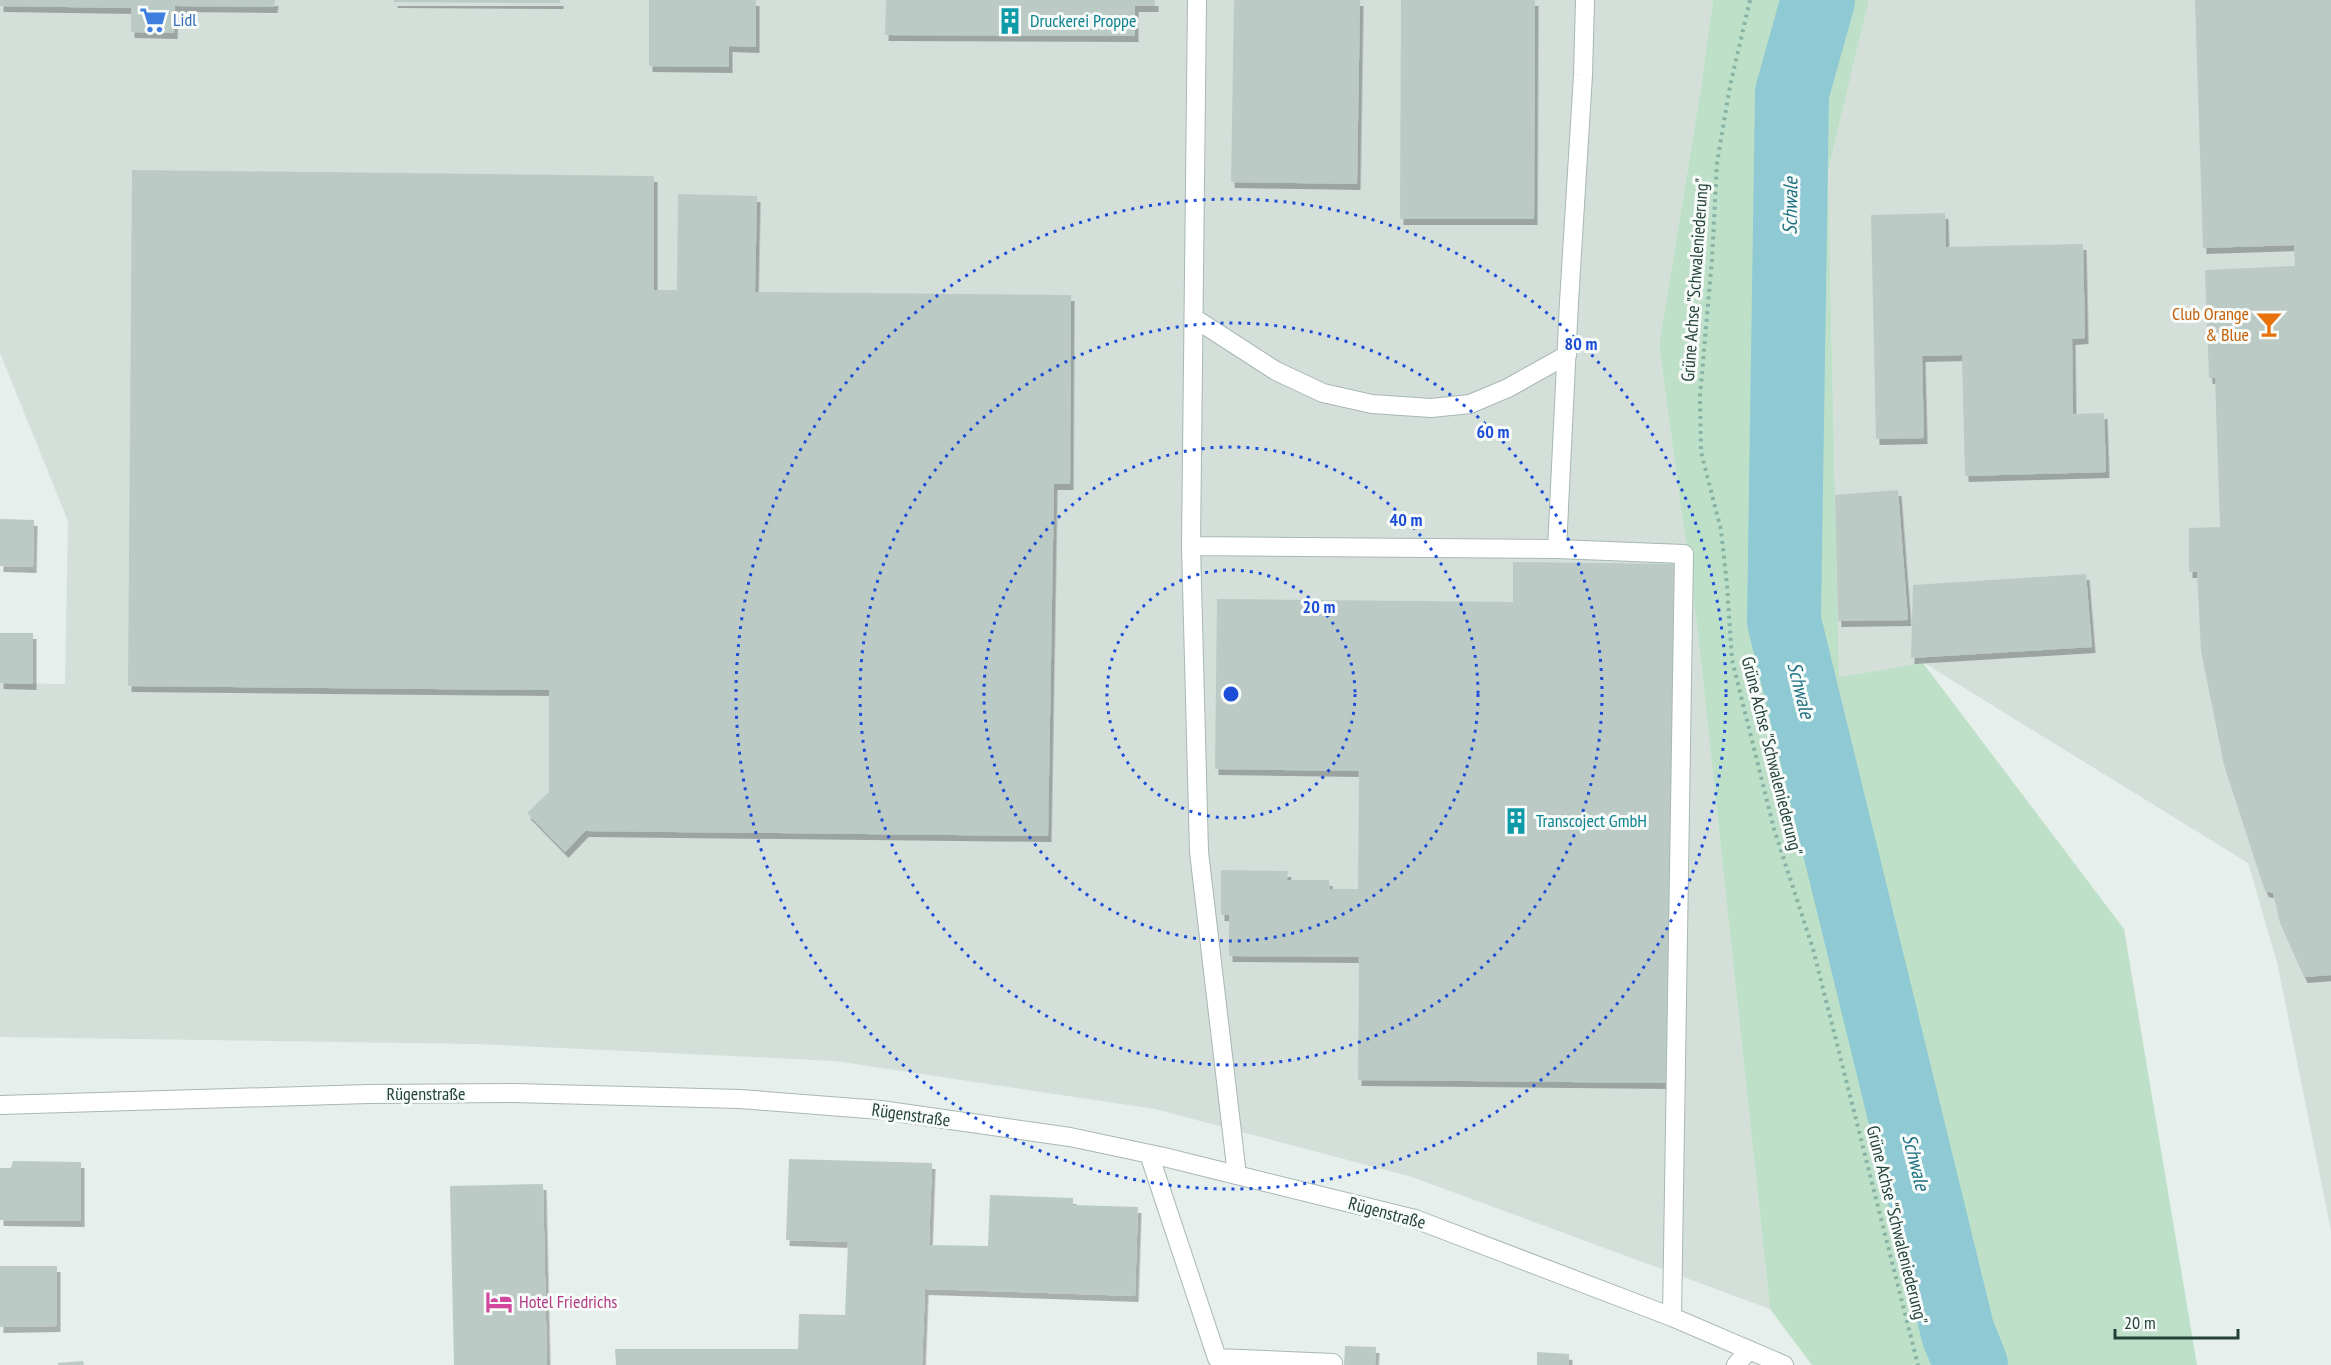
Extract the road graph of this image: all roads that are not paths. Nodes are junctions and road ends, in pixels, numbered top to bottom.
1 (1197, 0) edge
2 (1585, 0) edge
3 (1194, 318) junction
4 (1567, 355) junction
5 (1191, 546) junction
6 (1557, 549) junction
7 (0, 1105) edge
8 (1149, 1154) junction
9 (1237, 1175) junction
10 (1672, 1317) junction
11 (1749, 1350) junction
12 (1333, 1363) dead end
13 (1736, 1365) edge
14 (1785, 1365) edge

1 - 3 street
2 - 4 street
3 - 4 street
3 - 5 street
4 - 6 street
5 - 6 street
5 - 9 street
6 - 10 street
7 - 8 street, Rügenstraße
8 - 9 street, Rügenstraße
8 - 12 street
9 - 10 street, Rügenstraße
10 - 11 street, Rügenstraße
11 - 13 street
11 - 14 street, Rügenstraße

